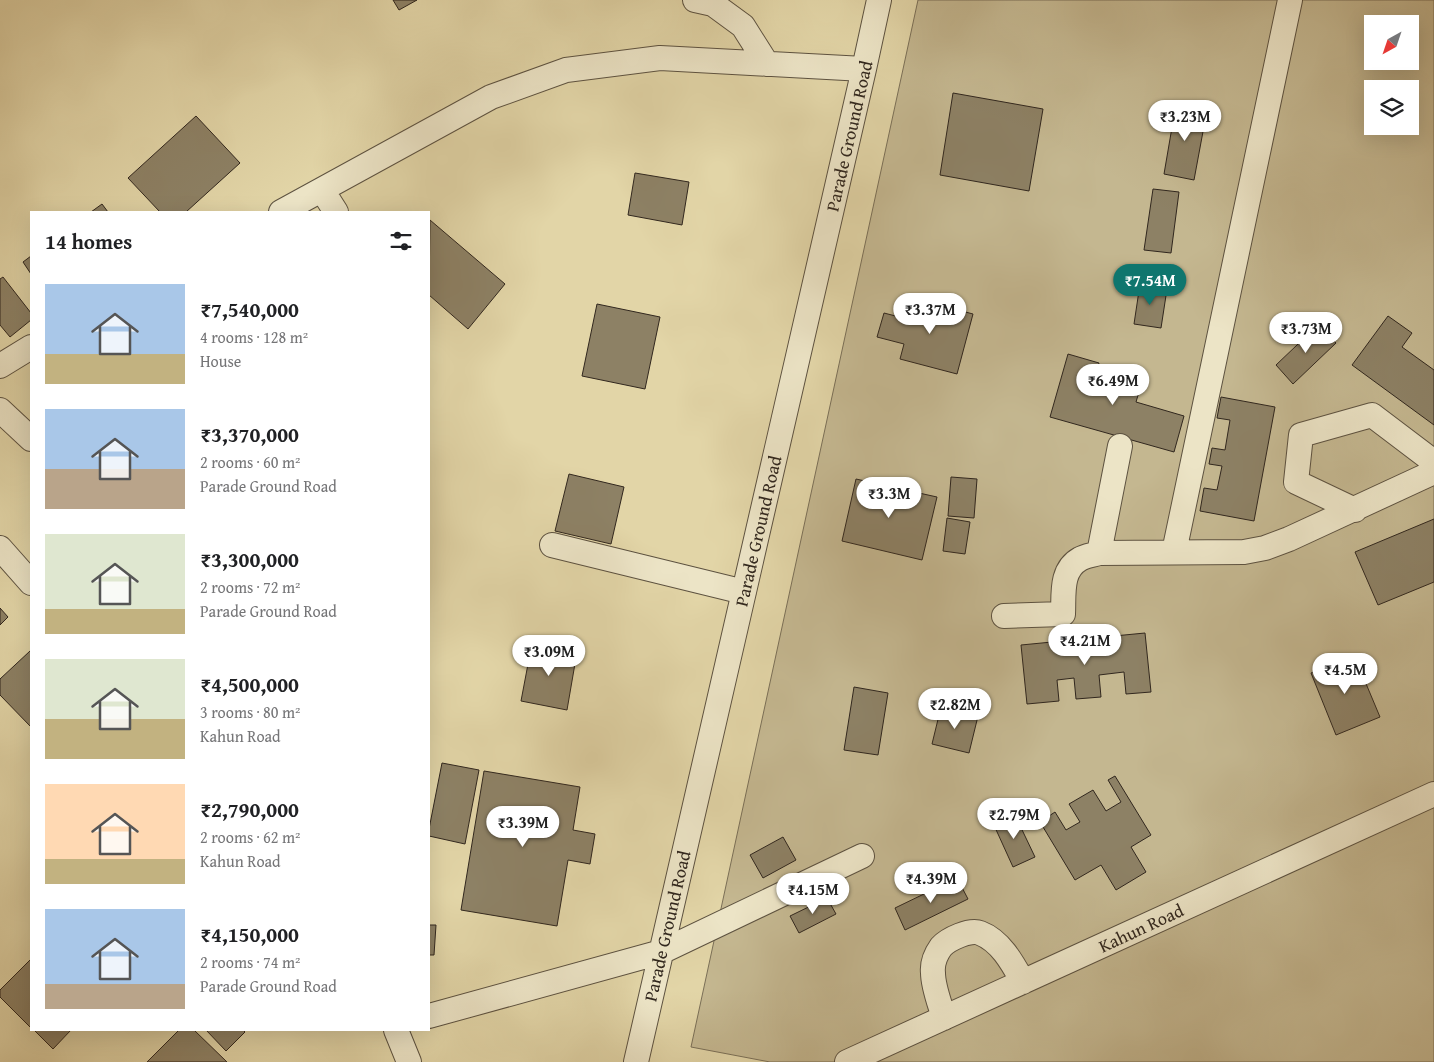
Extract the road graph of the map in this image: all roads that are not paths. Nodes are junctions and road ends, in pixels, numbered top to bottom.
1 (695, 0) edge
2 (879, 0) edge
3 (1290, 0) edge
4 (767, 64) junction
5 (864, 69) junction
6 (322, 190) junction
7 (283, 211) edge
8 (335, 211) edge
9 (30, 348) edge
10 (0, 366) edge
11 (0, 410) edge
12 (30, 439) edge
13 (1120, 446) dead end
14 (1434, 462) edge
15 (1434, 472) edge
16 (1355, 510) junction
17 (552, 545) dead end
18 (0, 548) edge
19 (1174, 552) junction
20 (1099, 553) junction
21 (30, 582) edge
22 (744, 592) junction
23 (1004, 616) dead end
24 (1434, 794) edge
25 (862, 856) dead end
26 (661, 952) junction
27 (1023, 982) junction
28 (430, 1016) edge
29 (944, 1018) junction
30 (396, 1031) edge
31 (410, 1062) edge
32 (636, 1062) edge
33 (847, 1062) edge

1 - 4 street
2 - 5 street, Parade Ground Road
3 - 19 street
4 - 5 street
4 - 6 street
5 - 22 street, Parade Ground Road
6 - 7 street
6 - 8 street
9 - 10 street
11 - 12 street
13 - 20 street
14 - 16 street
15 - 16 street
16 - 19 street
17 - 22 street
18 - 21 street
19 - 20 street
20 - 23 street
22 - 26 street, Parade Ground Road
24 - 27 street, Kahun Road
25 - 26 street
26 - 28 street
26 - 32 street, Parade Ground Road
27 - 29 street, Kahun Road
27 - 29 street
29 - 33 street, Kahun Road
30 - 31 street

